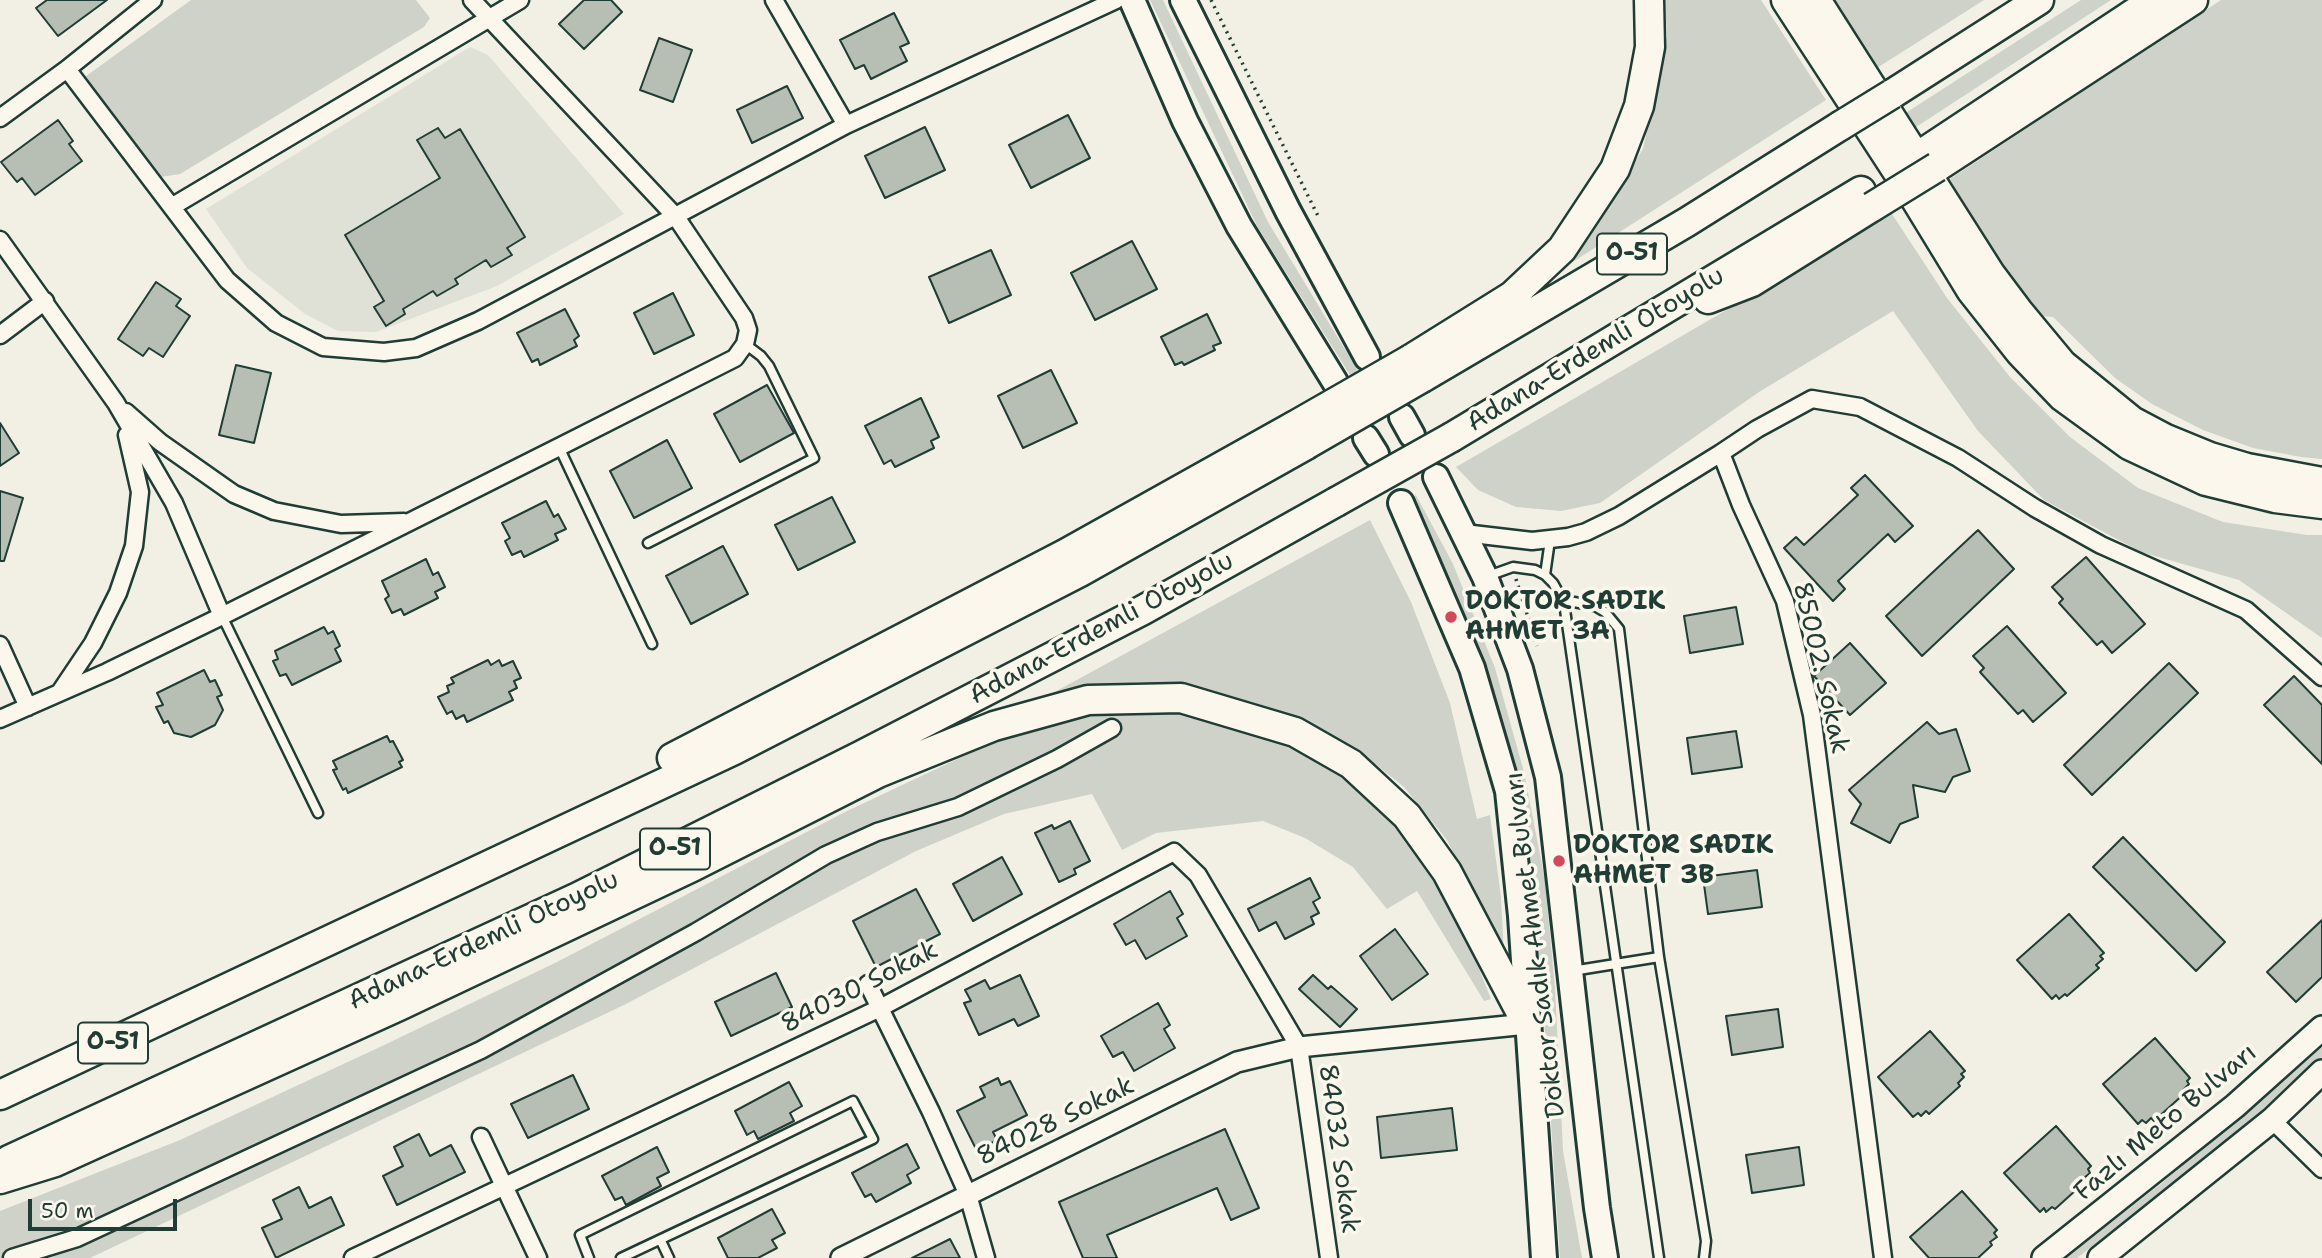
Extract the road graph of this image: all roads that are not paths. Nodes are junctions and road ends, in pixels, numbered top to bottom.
1 (472, 0) edge
2 (520, 0) edge
3 (774, 0) edge
4 (1115, 0) edge
5 (1132, 0) edge
6 (1183, 0) edge
7 (1649, 0) edge
8 (1786, 0) edge
9 (1816, 0) edge
10 (2039, 0) edge
11 (2154, 0) edge
12 (2193, 0) edge
13 (146, 2) edge
14 (490, 18) junction
15 (67, 69) junction
16 (0, 118) edge
17 (846, 125) junction
18 (1932, 159) junction
19 (173, 206) junction
20 (676, 217) junction
21 (0, 240) edge
22 (45, 301) junction
23 (0, 335) edge
24 (744, 344) junction
25 (1367, 358) dead end
26 (1416, 369) junction
27 (1335, 382) dead end
28 (116, 403) junction
29 (558, 447) junction
30 (1721, 453) junction
31 (1436, 477) dead end
32 (2322, 482) edge
33 (1401, 503) dead end
34 (2322, 504) edge
35 (410, 521) junction
36 (1464, 533) junction
37 (1550, 540) junction
38 (648, 543) dead end
39 (1545, 575) junction
40 (1485, 577) junction
41 (1564, 603) junction
42 (222, 616) junction
43 (652, 644) dead end
44 (0, 645) edge
45 (2322, 677) edge
46 (60, 692) junction
47 (28, 707) junction
48 (0, 719) edge
49 (1112, 728) dead end
50 (318, 813) dead end
51 (1659, 957) junction
52 (1615, 964) junction
53 (1571, 971) junction
54 (868, 984) dead end
55 (880, 1008) junction
56 (1527, 1024) junction
57 (2322, 1028) edge
58 (1299, 1047) junction
59 (2322, 1072) edge
60 (0, 1096) edge
61 (2272, 1120) junction
62 (481, 1138) dead end
63 (0, 1164) edge
64 (2322, 1169) edge
65 (0, 1179) edge
66 (505, 1187) junction
67 (968, 1195) junction
68 (1597, 1208) junction
69 (661, 1241) junction
70 (12, 1258) edge
71 (353, 1258) edge
72 (538, 1258) edge
73 (589, 1258) edge
74 (621, 1258) edge
75 (669, 1258) edge
76 (841, 1258) edge
77 (986, 1258) edge
78 (1329, 1258) edge
79 (1544, 1258) edge
80 (1605, 1258) edge
81 (1617, 1258) edge
82 (1659, 1258) edge
83 (1704, 1258) edge
84 (1883, 1258) edge
85 (2043, 1258) edge
86 (2100, 1258) edge

1 - 14 street
2 - 14 street
3 - 17 street
4 - 17 street
5 - 27 main road
6 - 25 main road
7 - 26 highway
8 - 34 highway
9 - 32 highway
10 - 26 highway, O-51, bridge
11 - 18 highway
12 - 18 highway
13 - 15 street
14 - 19 street
14 - 20 street
15 - 16 street
15 - 19 street
17 - 20 street
18 - 63 highway, Adana-Erdemli Otoyolu / O-51, bridge
19 - 20 street
20 - 24 street
21 - 22 street
22 - 23 street
22 - 28 street
24 - 29 street
24 - 38 lane
26 - 60 highway, O-51, bridge
28 - 35 street
28 - 42 street
28 - 46 street
29 - 35 street
29 - 43 lane
30 - 37 street
30 - 45 street
30 - 84 street, 85002. Sokak
31 - 36 main road, Doktor Sadık Ahmet Bulvarı
33 - 56 main road, Doktor Sadık Ahmet Bulvarı
35 - 42 street
36 - 37 street
36 - 40 main road, Doktor Sadık Ahmet Bulvarı
37 - 39 lane
39 - 40 lane
39 - 41 lane
40 - 53 main road, Doktor Sadık Ahmet Bulvarı
41 - 51 lane
41 - 52 lane
42 - 46 street
42 - 50 lane
44 - 47 street
46 - 47 street
47 - 48 street
49 - 70 street
51 - 52 lane
51 - 83 lane
52 - 53 lane
52 - 82 lane
53 - 68 main road, Doktor Sadık Ahmet Bulvarı
54 - 55 street
55 - 58 street, 84030 Sokak
55 - 66 street, 84030 Sokak
55 - 67 street
56 - 58 street, 84028 Sokak
56 - 65 highway
56 - 79 main road, Doktor Sadık Ahmet Bulvarı
57 - 85 main road, Fazlı Meto Bulvarı
58 - 67 street, 84028 Sokak
58 - 78 street, 84032 Sokak
59 - 61 main road
61 - 64 street
61 - 86 main road
62 - 66 street
66 - 71 street, 84030 Sokak
66 - 72 street
67 - 76 street, 84028 Sokak
67 - 77 street
68 - 80 main road, Doktor Sadık Ahmet Bulvarı
68 - 81 main road
69 - 73 lane
69 - 74 lane
69 - 75 lane

